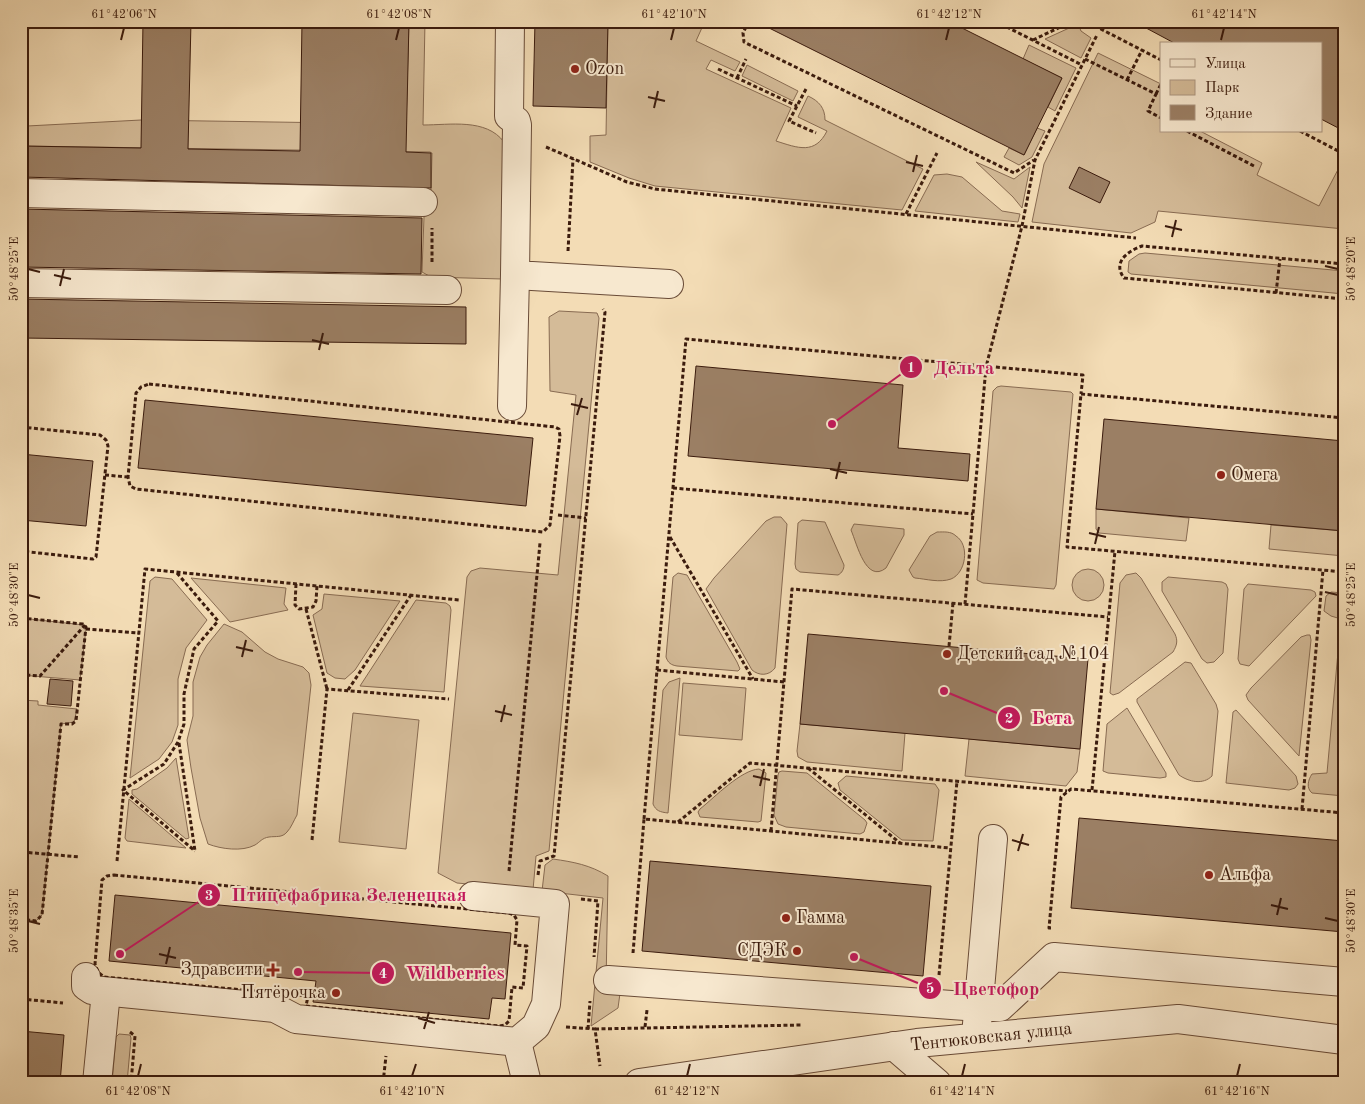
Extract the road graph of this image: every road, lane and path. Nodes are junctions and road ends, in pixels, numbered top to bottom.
1 (510, 21) edge
2 (749, 21) edge
3 (995, 21) edge
4 (1073, 21) edge
5 (1090, 21) edge
6 (1097, 35) dead end
7 (1032, 40) junction
8 (1142, 50) junction
9 (746, 59) dead end
10 (1085, 59) junction
11 (1160, 59) edge
12 (1082, 65) junction
13 (718, 69) dead end
14 (737, 78) junction
15 (1127, 80) junction
16 (1160, 86) edge
17 (806, 89) dead end
18 (1156, 94) junction
19 (797, 106) junction
20 (1160, 117) edge
21 (1189, 132) edge
22 (1302, 132) edge
23 (816, 133) dead end
24 (545, 146) dead end
25 (937, 153) dead end
26 (1344, 154) edge
27 (573, 159) junction
28 (1035, 160) junction
29 (1254, 166) dead end
30 (21, 193) edge
31 (423, 202) joint
32 (1019, 211) dead end
33 (1024, 212) junction
34 (906, 214) junction
35 (1022, 226) junction
36 (1136, 238) dead end
37 (1280, 258) junction
38 (1344, 264) edge
39 (514, 275) junction
40 (567, 277) junction
41 (21, 283) edge
42 (669, 284) dead end
43 (439, 290) joint
44 (1276, 293) junction
45 (1344, 299) edge
46 (598, 306) dead end
47 (986, 366) junction
48 (1081, 394) junction
49 (512, 406) dead end
50 (1344, 418) edge
51 (21, 427) edge
52 (105, 476) junction
53 (128, 477) junction
54 (673, 488) junction
55 (973, 514) junction
56 (558, 515) dead end
57 (586, 518) junction
58 (669, 535) junction
59 (540, 543) dead end
60 (21, 551) edge
61 (1115, 551) junction
62 (1324, 570) junction
63 (176, 572) junction
64 (1344, 572) edge
65 (296, 584) junction
66 (317, 586) junction
67 (411, 595) junction
68 (459, 600) dead end
69 (953, 603) junction
70 (965, 604) junction
71 (306, 610) junction
72 (1108, 617) junction
73 (21, 618) edge
74 (85, 627) junction
75 (139, 633) junction
76 (949, 646) dead end
77 (657, 670) junction
78 (21, 671) edge
79 (753, 679) junction
80 (784, 682) junction
81 (327, 688) junction
82 (348, 690) junction
83 (449, 699) dead end
84 (178, 742) junction
85 (777, 765) junction
86 (808, 768) junction
87 (957, 781) junction
88 (123, 790) junction
89 (1092, 790) junction
90 (1068, 791) junction
91 (1302, 809) junction
92 (1344, 812) edge
93 (644, 819) junction
94 (678, 822) junction
95 (771, 831) junction
96 (993, 839) dead end
97 (312, 840) dead end
98 (900, 843) junction
99 (950, 848) junction
100 (22, 852) edge
101 (48, 854) junction
102 (554, 856) dead end
103 (80, 857) dead end
104 (117, 861) dead end
105 (509, 873) dead end
106 (473, 896) dead end
107 (21, 919) edge
108 (1059, 928) dead end
109 (515, 945) joint
110 (633, 956) dead end
111 (608, 980) dead end
112 (938, 982) dead end
113 (1344, 982) edge
114 (21, 999) edge
115 (66, 1004) dead end
116 (979, 1007) junction
117 (811, 1025) dead end
118 (595, 1029) junction
119 (526, 1034) junction
120 (976, 1038) junction
121 (1344, 1040) edge
122 (894, 1046) junction
123 (600, 1066) dead end
124 (644, 1082) edge
125 (97, 1083) edge
126 (527, 1083) edge
127 (937, 1083) edge

1 - 39 street
2 - 28 path
3 - 7 path
4 - 7 path
5 - 8 path
6 - 10 path
7 - 12 path
8 - 11 path
8 - 15 path
9 - 14 path
10 - 12 path
10 - 15 path
12 - 28 path
13 - 14 path
14 - 19 path
15 - 18 path
16 - 18 path
17 - 19 path
18 - 20 path
19 - 23 path
21 - 29 path
22 - 26 path
24 - 27 path
25 - 34 path
27 - 34 path
27 - 40 path
28 - 33 path
30 - 31 street
31 - 43 path
32 - 33 path
33 - 35 path
34 - 35 path
35 - 36 path
35 - 47 path
37 - 38 path
37 - 44 path
37 - 44 path
39 - 40 street
39 - 49 street
40 - 42 street
41 - 43 street
44 - 45 path
46 - 57 path
47 - 48 path
47 - 54 path
47 - 55 path
48 - 50 path
48 - 61 path
51 - 52 path
52 - 53 path
52 - 60 path
53 - 53 path
54 - 55 path
54 - 58 path
55 - 70 path
56 - 57 path
57 - 102 path
58 - 77 path
58 - 79 path
59 - 105 path
61 - 62 path
61 - 72 path
62 - 64 path
62 - 91 path
63 - 65 path
63 - 75 path
63 - 84 path
65 - 66 path
65 - 71 path
66 - 67 path
66 - 71 path
67 - 68 path
67 - 82 path
69 - 70 path
69 - 76 path
69 - 80 path
70 - 72 path
71 - 81 path
72 - 89 path
73 - 74 path
74 - 75 path
74 - 78 path
74 - 101 path
75 - 88 path
77 - 79 path
77 - 93 path
79 - 80 path
80 - 85 path
81 - 82 path
81 - 97 path
82 - 83 path
84 - 88 path
84 - 88 path
85 - 86 path
85 - 94 path
85 - 95 path
86 - 87 path
86 - 98 path
87 - 90 path
87 - 99 path
88 - 104 path
89 - 90 path
89 - 91 path
90 - 108 path
91 - 92 path
93 - 94 path
93 - 110 path
94 - 95 path
95 - 98 path
96 - 116 street
98 - 99 path
99 - 112 path
100 - 101 path
101 - 103 path
101 - 107 path
106 - 119 street
109 - 109 path
111 - 116 street
113 - 116 street
114 - 115 path
116 - 120 street
117 - 118 path
118 - 119 path
118 - 123 path
119 - 125 street
119 - 126 street
120 - 121 street, Тентюковская улица
120 - 122 street, Тентюковская улица
122 - 124 street, Тентюковская улица
122 - 127 street

